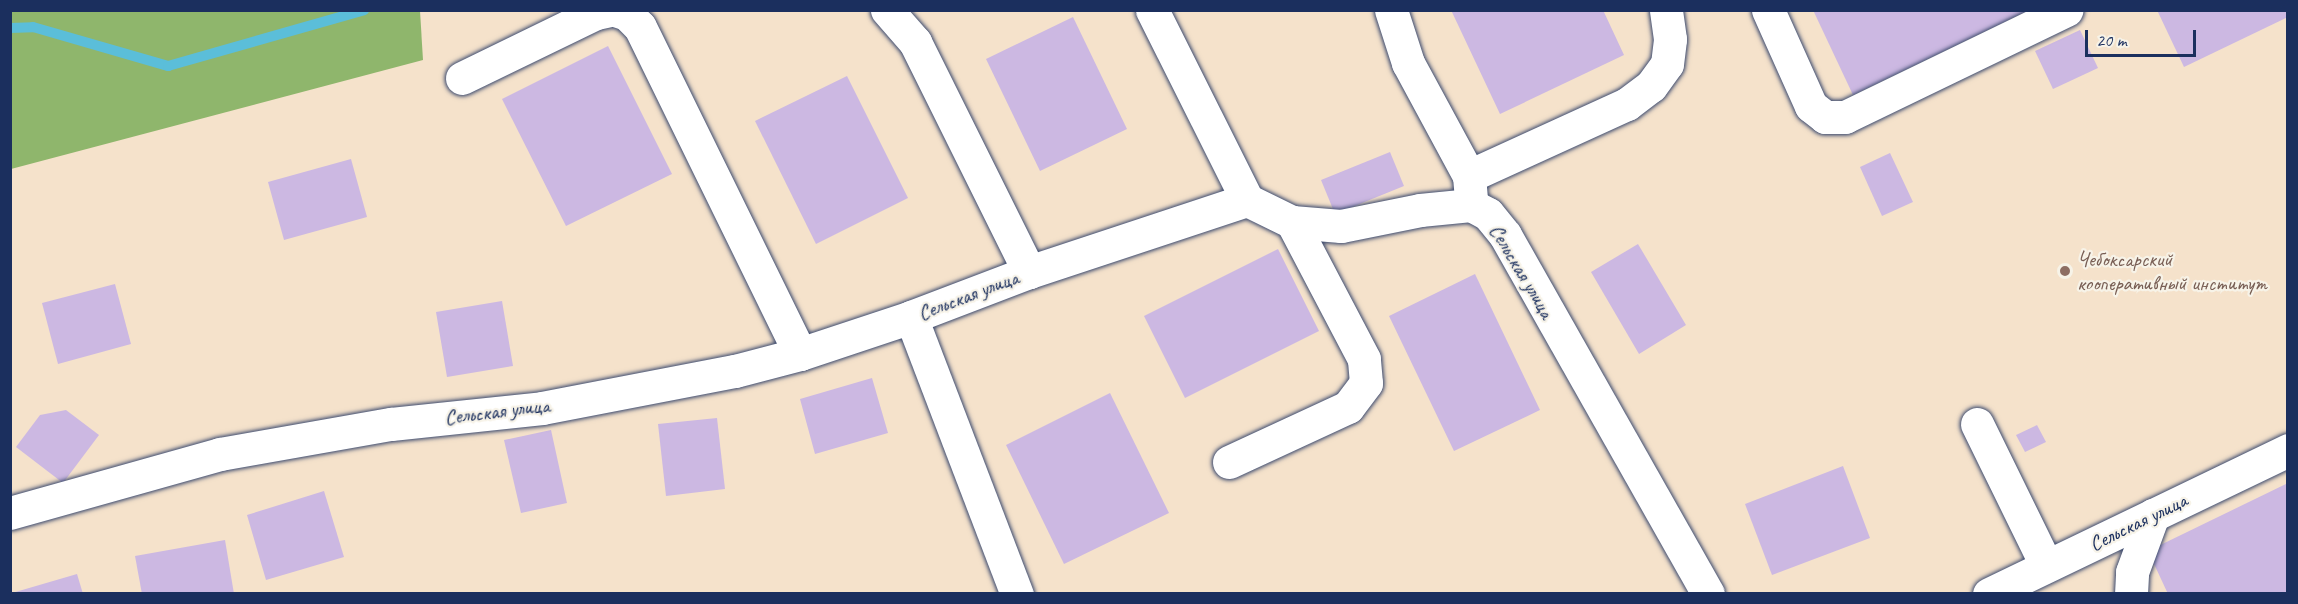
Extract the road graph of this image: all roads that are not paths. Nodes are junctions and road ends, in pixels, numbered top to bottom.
1 (610, 10) edge
2 (615, 10) edge
3 (887, 10) edge
4 (1152, 10) edge
5 (1392, 10) edge
6 (1666, 10) edge
7 (1768, 10) edge
8 (2066, 10) edge
9 (462, 78) dead end
10 (1470, 190) junction
11 (1246, 200) junction
12 (1292, 222) junction
13 (1029, 272) junction
14 (911, 317) junction
15 (800, 354) junction
16 (1977, 424) dead end
17 (2288, 450) edge
18 (1229, 462) dead end
19 (10, 513) edge
20 (2152, 515) junction
21 (2046, 565) junction
22 (1017, 594) edge
23 (1708, 594) edge
24 (1989, 594) edge
25 (2132, 594) edge

1 - 9 street
2 - 15 street
3 - 13 street
4 - 11 street
5 - 10 street
6 - 10 street
7 - 8 street
10 - 12 street, Сельская улица
10 - 23 street, Сельская улица
11 - 12 street, Сельская улица
11 - 13 street, Сельская улица
12 - 18 street
13 - 14 street, Сельская улица
14 - 15 street, Сельская улица
14 - 22 street
15 - 19 street, Сельская улица
16 - 21 street
17 - 20 street, Сельская улица
20 - 21 street, Сельская улица
20 - 25 street
21 - 24 street, Сельская улица

